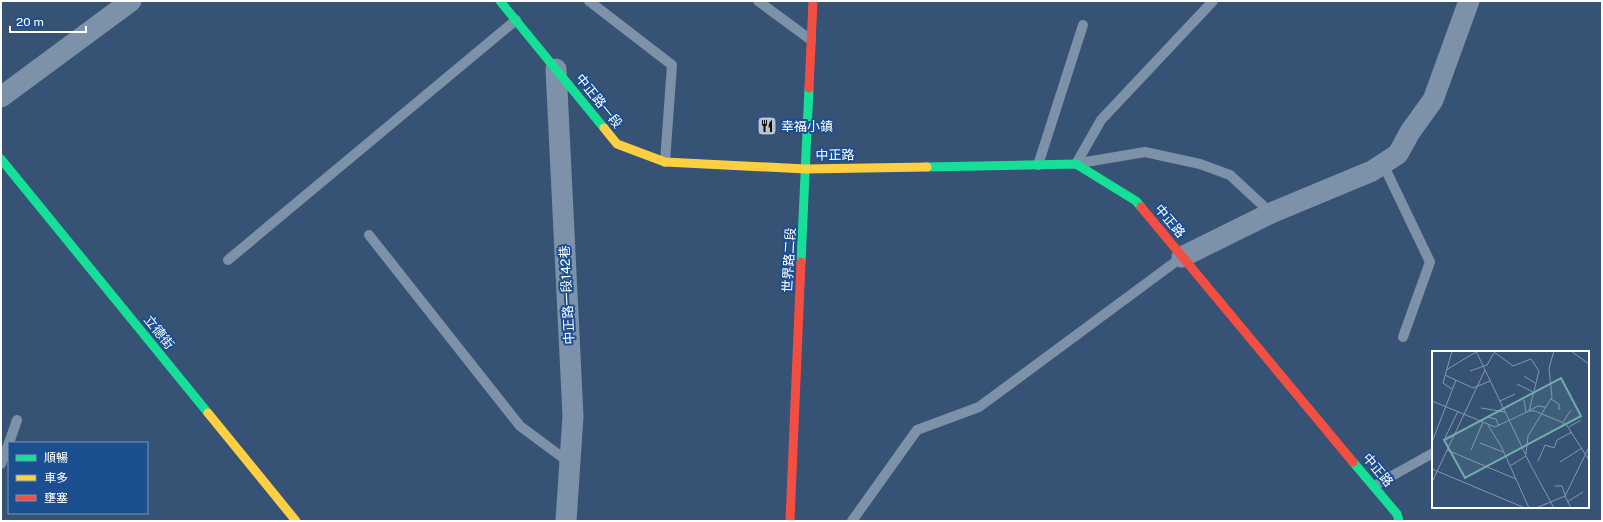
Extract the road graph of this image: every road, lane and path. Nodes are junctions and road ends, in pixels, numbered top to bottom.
1 (131, 1) edge
2 (500, 1) edge
3 (589, 1) edge
4 (758, 1) edge
5 (812, 1) edge
6 (1213, 1) edge
7 (1468, 1) edge
8 (516, 20) junction
9 (1083, 24) dead end
10 (811, 40) junction
11 (556, 69) junction
12 (1, 97) edge
13 (1, 159) edge
14 (665, 162) junction
15 (1076, 164) junction
16 (1383, 164) junction
17 (1038, 165) junction
18 (806, 169) junction
19 (1271, 213) junction
20 (369, 234) dead end
21 (1182, 257) junction
22 (228, 260) dead end
23 (1403, 337) dead end
24 (17, 420) dead end
25 (9, 442) edge
26 (8, 446) edge
27 (1432, 454) edge
28 (570, 463) junction
29 (1, 464) edge
30 (1374, 486) junction
31 (296, 521) edge
32 (566, 521) edge
33 (790, 521) edge
34 (852, 521) edge
35 (1399, 521) edge

1 - 12 street
2 - 8 street, 中正路一段
3 - 14 lane
4 - 10 lane
5 - 10 street, 世界路二段
6 - 15 lane
7 - 16 street
8 - 11 street, 中正路一段
8 - 22 lane
9 - 17 lane
10 - 18 street, 世界路二段
11 - 14 street, 中正路一段
11 - 28 street, 中正路一段142巷
13 - 31 street, 立德街
14 - 18 street, 中正路一段
15 - 17 street, 中正路
15 - 19 lane
15 - 21 street, 中正路
16 - 19 street
16 - 23 lane
17 - 18 street, 中正路
18 - 33 street, 世界路二段
19 - 21 street
20 - 28 lane
21 - 30 street, 中正路
21 - 34 lane
24 - 25 lane
26 - 29 lane
27 - 30 lane
28 - 32 street, 中正路一段142巷
30 - 35 street, 中正路

